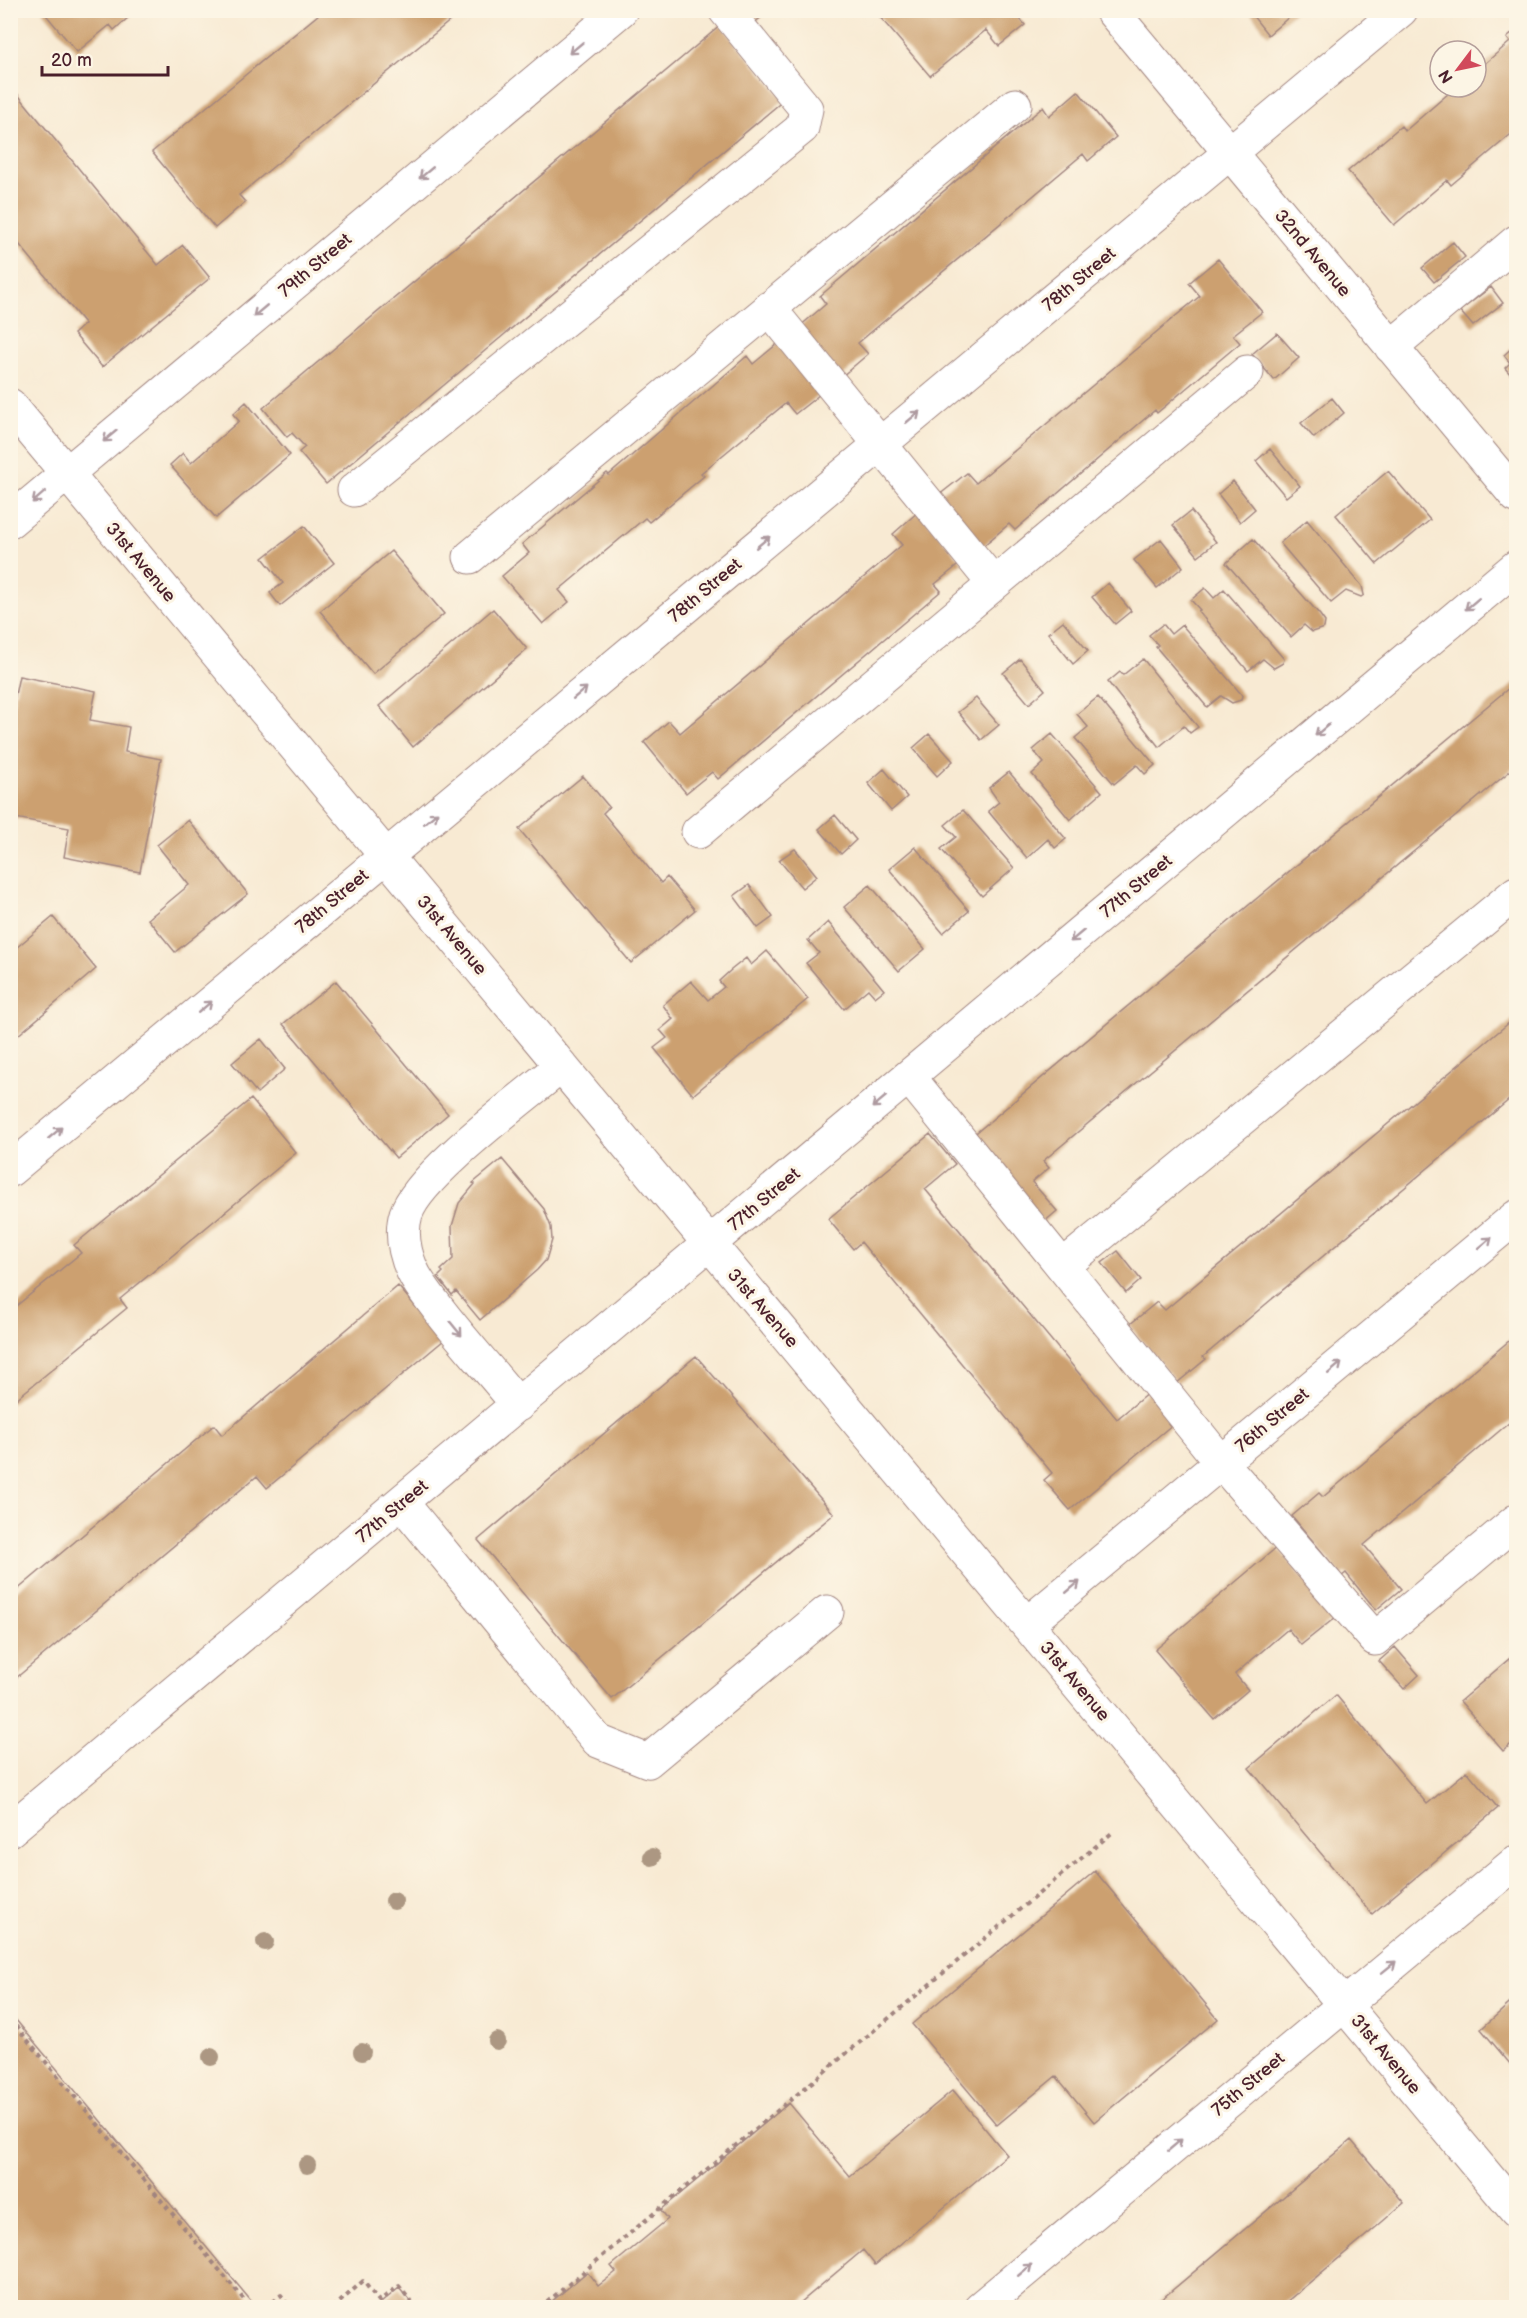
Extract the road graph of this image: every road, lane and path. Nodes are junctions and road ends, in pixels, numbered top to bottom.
1 (621, 10) edge
2 (724, 10) edge
3 (1111, 10) edge
4 (1401, 10) edge
5 (1015, 105) dead end
6 (1230, 153) junction
7 (1516, 242) edge
8 (769, 308) junction
9 (1391, 347) junction
10 (1247, 372) dead end
11 (10, 405) edge
12 (880, 444) junction
13 (67, 472) junction
14 (354, 490) dead end
15 (1516, 496) edge
16 (10, 521) edge
17 (470, 557) dead end
18 (1516, 567) edge
19 (994, 584) junction
20 (698, 832) dead end
21 (386, 856) junction
22 (1516, 893) edge
23 (561, 1066) junction
24 (909, 1077) junction
25 (10, 1170) edge
26 (1516, 1217) edge
27 (709, 1245) junction
28 (1063, 1266) junction
29 (518, 1405) junction
30 (1221, 1462) junction
31 (402, 1503) junction
32 (1516, 1521) edge
33 (827, 1612) dead end
34 (1027, 1624) junction
35 (10, 1830) edge
36 (1113, 1832) dead end
37 (1516, 1862) edge
38 (1344, 2004) junction
39 (10, 2019) edge
40 (1516, 2211) edge
41 (251, 2307) edge
42 (266, 2307) edge
43 (290, 2307) edge
44 (333, 2307) edge
45 (416, 2307) edge
46 (540, 2307) edge
47 (980, 2307) edge

1 -> 13 street, 79th Street
2 - 14 street
3 - 6 street, 32nd Avenue
4 - 6 street, 78th Street
5 - 8 street
6 - 9 street, 32nd Avenue
12 -> 6 street, 78th Street
7 - 9 street
8 - 12 street
8 - 17 street
9 - 15 street, 32nd Avenue
10 - 19 street
11 - 13 street, 31st Avenue
12 - 19 street
21 -> 12 street, 78th Street
13 -> 16 street, 79th Street
13 - 21 street, 31st Avenue
18 -> 24 street, 77th Street
19 - 20 street
21 - 23 street, 31st Avenue
25 -> 21 street, 78th Street
22 - 28 street
23 - 27 street, 31st Avenue
23 -> 29 street
24 -> 27 street, 77th Street
24 - 28 street
30 -> 26 street, 76th Street
27 - 29 street, 77th Street
27 - 34 street, 31st Avenue
28 - 30 street
29 - 31 street, 77th Street
30 - 32 street
34 -> 30 street, 76th Street
31 - 33 street
31 - 35 street, 77th Street
34 - 38 street, 31st Avenue
36 - 46 path
38 -> 37 street, 75th Street
38 - 40 street, 31st Avenue
47 -> 38 street, 75th Street
39 - 41 path
42 - 43 path
44 - 45 path

